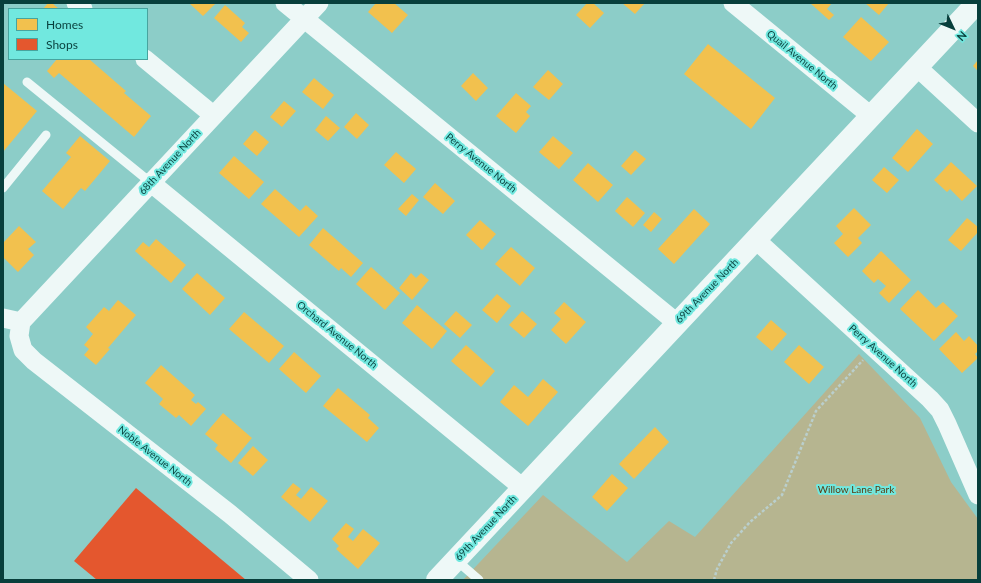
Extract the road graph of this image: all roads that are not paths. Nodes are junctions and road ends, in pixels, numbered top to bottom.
1 (285, 3) edge
2 (319, 3) edge
3 (733, 3) edge
4 (977, 3) edge
5 (304, 19) junction
6 (146, 60) edge
7 (917, 68) junction
8 (27, 82) dead end
9 (213, 115) junction
10 (871, 116) junction
11 (978, 123) edge
12 (46, 135) dead end
13 (150, 182) junction
14 (3, 188) edge
15 (756, 240) junction
16 (12, 320) edge
17 (677, 323) junction
18 (523, 488) junction
19 (978, 495) edge
20 (456, 560) junction
21 (309, 580) edge
22 (438, 580) edge
23 (479, 580) edge

1 - 5 street, Perry Avenue North
2 - 5 street, 68th Avenue North
3 - 10 street, Quail Avenue North
4 - 7 street, 69th Avenue North
5 - 9 street, 68th Avenue North
5 - 17 street, Perry Avenue North
6 - 9 street
7 - 10 street, 69th Avenue North
7 - 11 street
8 - 13 lane
9 - 13 street, 68th Avenue North
10 - 15 street, 69th Avenue North
12 - 14 lane
13 - 16 street, 68th Avenue North
13 - 18 street, Orchard Avenue North
15 - 17 street, 69th Avenue North
15 - 19 street, Perry Avenue North
16 - 21 street, Noble Avenue North
17 - 18 street, 69th Avenue North
18 - 20 street, 69th Avenue North
20 - 22 street, 69th Avenue North
20 - 23 lane

